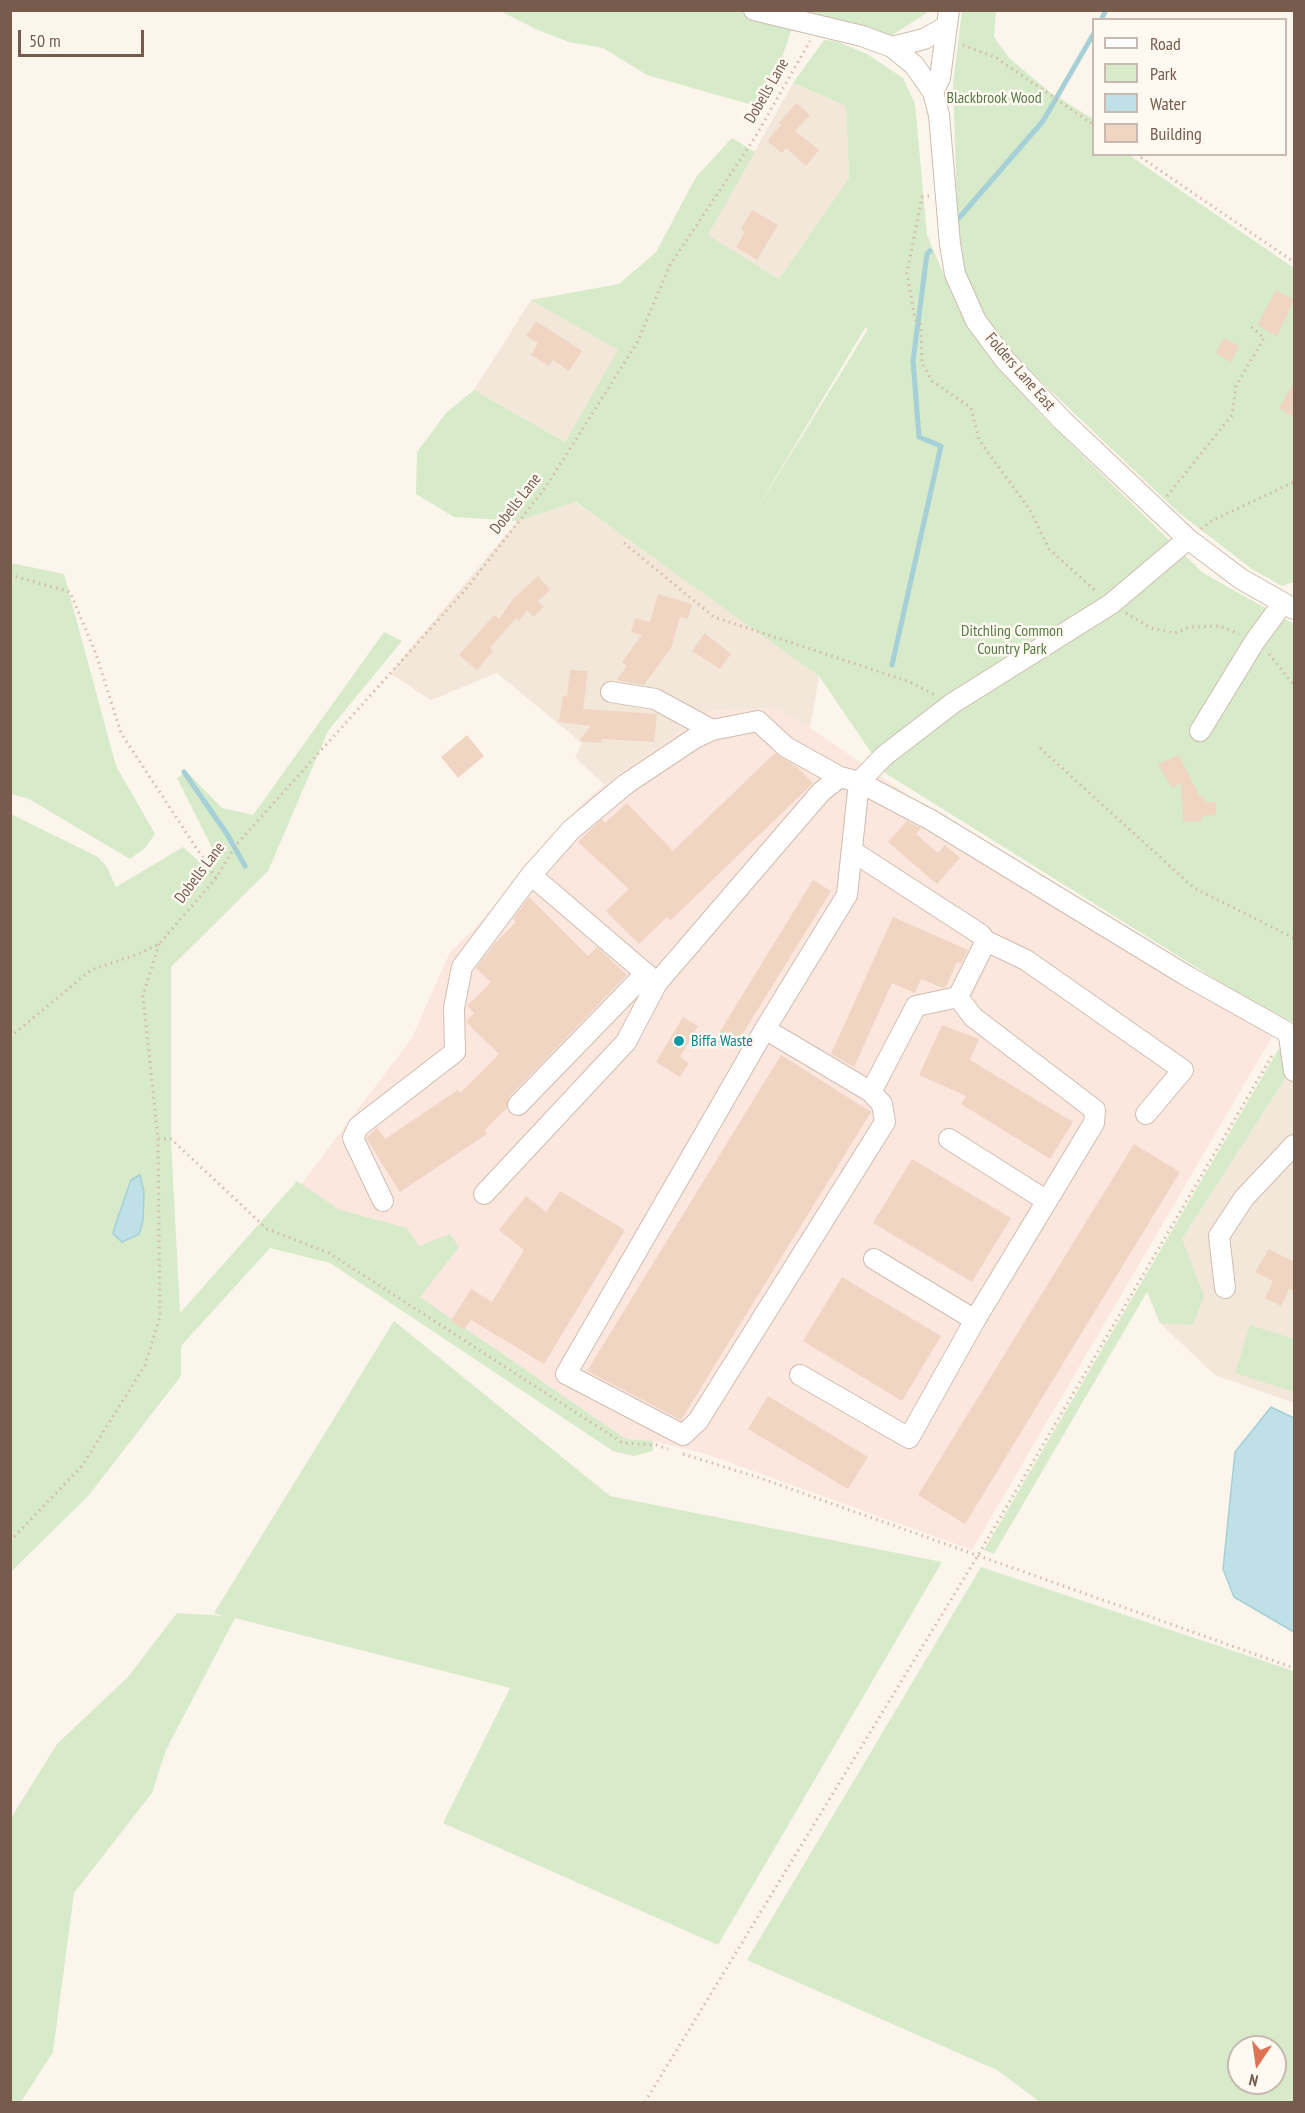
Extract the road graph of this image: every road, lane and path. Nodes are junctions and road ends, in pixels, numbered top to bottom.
1 (754, 10) edge
2 (948, 18) edge
3 (819, 26) junction
4 (964, 45) dead end
5 (892, 47) junction
6 (933, 92) junction
7 (1092, 124) edge
8 (1139, 156) edge
9 (945, 194) junction
10 (1294, 262) edge
11 (1248, 324) dead end
12 (1294, 482) edge
13 (1156, 510) junction
14 (1188, 538) junction
15 (624, 543) dead end
16 (10, 575) edge
17 (1111, 604) junction
18 (1289, 606) edge
19 (1255, 641) junction
20 (1294, 685) edge
21 (611, 692) dead end
22 (953, 703) junction
23 (712, 730) junction
24 (1200, 730) dead end
25 (1040, 748) dead end
26 (850, 780) junction
27 (852, 851) junction
28 (531, 875) junction
29 (216, 878) junction
30 (1294, 939) edge
31 (986, 941) junction
32 (159, 944) junction
33 (652, 978) junction
34 (958, 997) junction
35 (765, 1029) junction
36 (1285, 1031) junction
37 (10, 1037) edge
38 (1294, 1071) edge
39 (871, 1092) junction
40 (518, 1105) dead end
41 (1146, 1114) dead end
42 (158, 1139) junction
43 (949, 1139) dead end
44 (1294, 1146) edge
45 (484, 1194) dead end
46 (383, 1201) dead end
47 (1047, 1201) junction
48 (874, 1259) dead end
49 (1225, 1288) dead end
50 (975, 1320) junction
51 (800, 1376) dead end
52 (10, 1541) edge
53 (977, 1557) junction
54 (1294, 1668) edge
55 (645, 2103) edge

1 - 3 street
2 - 5 street
2 - 6 street
3 - 5 street
3 - 29 path, Dobells Lane
4 - 7 path
5 - 6 street, Folders Lane East
6 - 9 street, Folders Lane East
8 - 10 path
9 - 13 street, Folders Lane East
9 - 17 path
11 - 13 path
12 - 14 path
13 - 14 street, Folders Lane East
14 - 17 street
14 - 18 street, Folders Lane East
15 - 22 path
16 - 29 path
17 - 19 path
17 - 22 street
18 - 19 street
19 - 20 path
19 - 24 street
21 - 23 street
22 - 26 street
23 - 26 street
23 - 28 street
25 - 30 path
26 - 27 street
26 - 33 street
26 - 36 street
27 - 31 street
27 - 35 street
28 - 33 street
28 - 46 street
29 - 32 path, Dobells Lane
31 - 34 street
31 - 41 street
32 - 37 path
32 - 42 path
33 - 40 street
33 - 45 street
34 - 39 street
34 - 47 street
35 - 39 street
35 - 39 street
36 - 38 street
36 - 53 path
42 - 52 path
42 - 53 path
43 - 47 street
44 - 49 street
47 - 50 street
48 - 50 street
50 - 51 street
53 - 54 path
53 - 55 path

